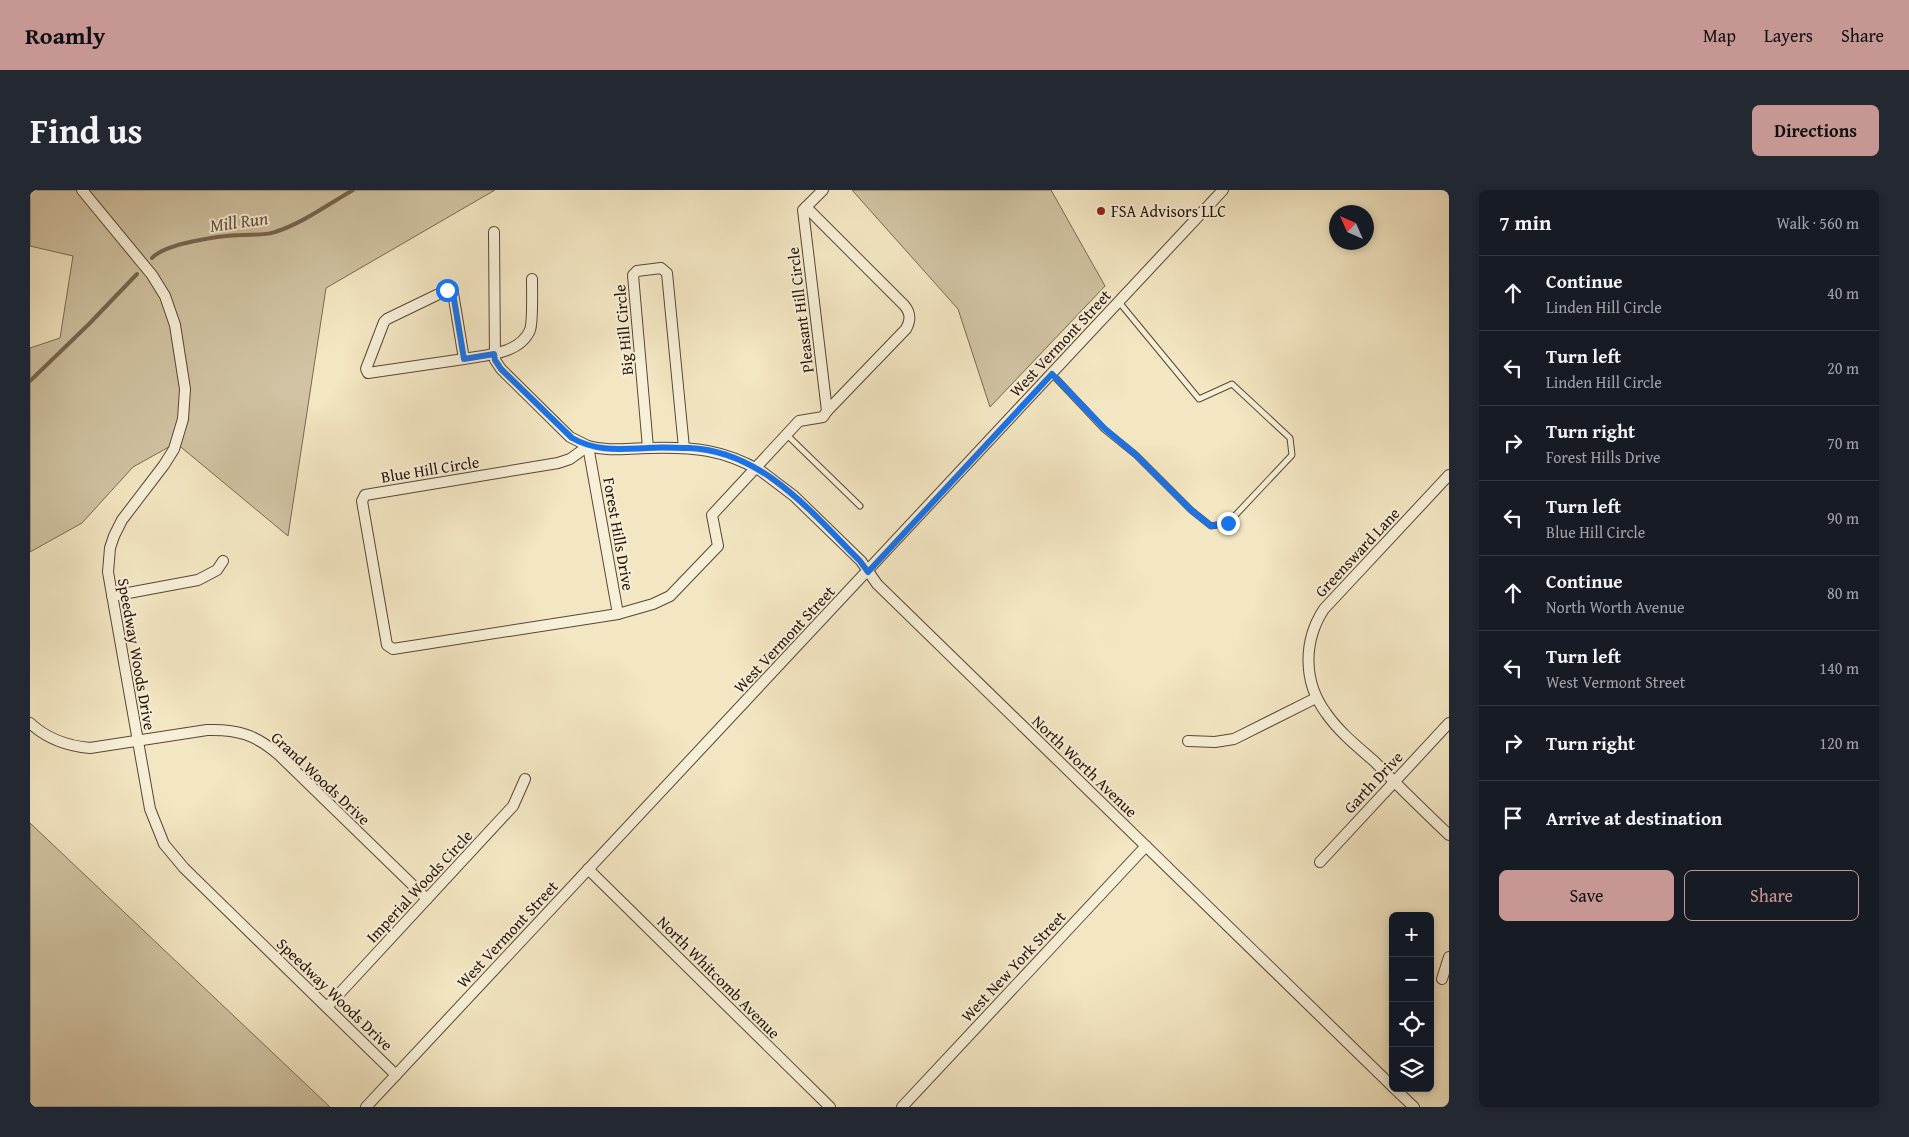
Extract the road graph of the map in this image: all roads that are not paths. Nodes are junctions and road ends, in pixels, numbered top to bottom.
1 (82, 190) edge
2 (823, 190) edge
3 (1223, 190) edge
4 (806, 207) junction
5 (494, 232) dead end
6 (532, 280) dead end
7 (1119, 302) junction
8 (494, 354) junction
9 (464, 359) junction
10 (1052, 374) junction
11 (826, 411) junction
12 (786, 435) junction
13 (588, 446) junction
14 (648, 448) junction
15 (684, 448) junction
16 (756, 468) junction
17 (1449, 474) edge
18 (860, 506) dead end
19 (222, 561) dead end
20 (868, 572) junction
21 (112, 596) junction
22 (618, 614) junction
23 (1316, 698) junction
24 (30, 723) edge
25 (1449, 723) edge
26 (137, 741) junction
27 (1188, 741) dead end
28 (525, 779) dead end
29 (1394, 782) junction
30 (1449, 835) edge
31 (1146, 846) junction
32 (1320, 862) dead end
33 (588, 869) junction
34 (427, 899) junction
35 (1449, 957) edge
36 (1442, 979) dead end
37 (326, 1007) junction
38 (396, 1075) junction
39 (1389, 1083) edge
40 (1398, 1092) edge
41 (366, 1107) edge
42 (830, 1107) edge
43 (902, 1107) edge
44 (1414, 1107) edge

1 - 21 street, Speedway Woods Drive
2 - 4 street
3 - 7 street, West Vermont Street
4 - 11 street, Pleasant Hill Circle
4 - 11 street
5 - 8 street
6 - 8 street
7 - 10 street, West Vermont Street
7 - 10 lane
8 - 9 street
8 - 13 street
9 - 9 street
10 - 20 street, West Vermont Street
11 - 12 street
12 - 16 street
12 - 18 lane
13 - 14 street
13 - 22 street, Forest Hills Drive
13 - 22 street, Blue Hill Circle
14 - 15 street
14 - 15 street, Big Hill Circle
15 - 16 street
16 - 20 street, North Worth Avenue
16 - 22 street
17 - 23 street, Greensward Lane
19 - 21 street
20 - 31 street, North Worth Avenue
20 - 33 street, West Vermont Street
21 - 26 street, Speedway Woods Drive
23 - 27 street
23 - 29 street, Greensward Lane
24 - 26 street, Grand Woods Drive
25 - 29 street, Garth Drive
26 - 34 street, Grand Woods Drive
26 - 37 street, Speedway Woods Drive
28 - 34 street, Imperial Woods Circle
29 - 30 street, Greensward Lane
29 - 32 street, Garth Drive
31 - 39 street, North Worth Avenue
31 - 43 street, West New York Street
33 - 38 street, West Vermont Street
33 - 42 street, North Whitcomb Avenue
34 - 37 street, Imperial Woods Circle
35 - 36 street
37 - 38 street, Speedway Woods Drive
38 - 41 street, West Vermont Street
40 - 44 street, North Worth Avenue

